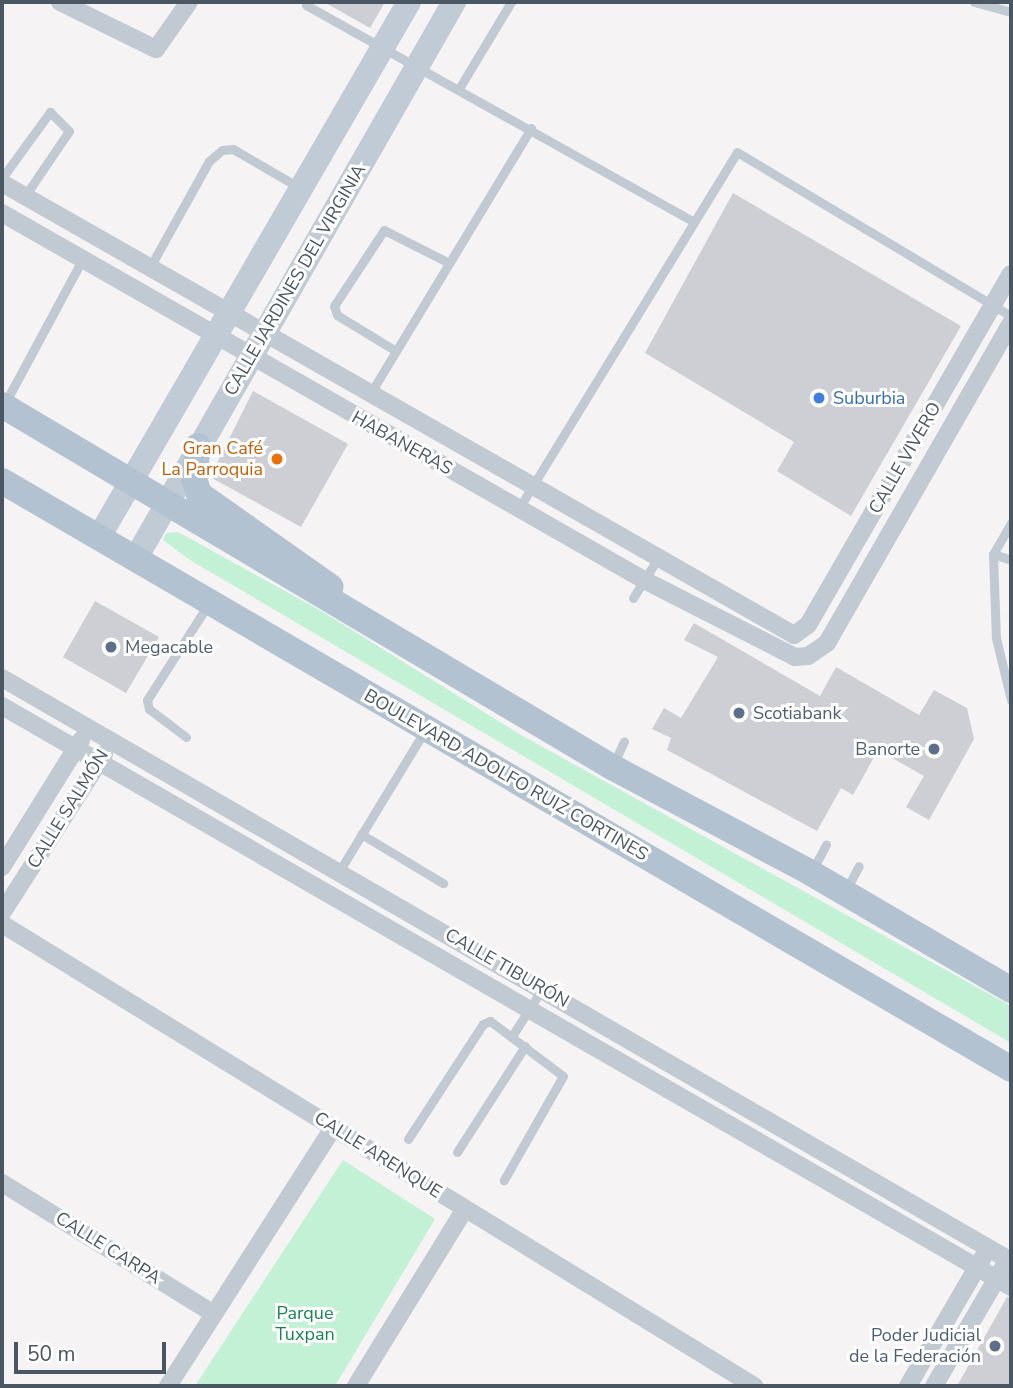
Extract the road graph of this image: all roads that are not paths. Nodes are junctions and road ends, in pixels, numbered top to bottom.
1 (60, 2) edge
2 (190, 2) edge
3 (409, 2) edge
4 (454, 2) edge
5 (511, 2) edge
6 (974, 2) edge
7 (306, 5) dead end
8 (1011, 12) edge
9 (384, 45) junction
10 (419, 64) junction
11 (460, 88) junction
12 (531, 128) junction
13 (2, 181) edge
14 (300, 188) junction
15 (25, 196) junction
16 (2, 213) edge
17 (692, 220) junction
18 (82, 260) junction
19 (449, 263) junction
20 (149, 269) junction
21 (1011, 274) edge
22 (993, 305) junction
23 (226, 314) junction
24 (1011, 316) edge
25 (1011, 323) edge
26 (264, 335) junction
27 (214, 337) junction
28 (396, 351) junction
29 (250, 358) junction
30 (370, 394) junction
31 (3, 406) edge
32 (458, 443) junction
33 (198, 446) junction
34 (444, 467) junction
35 (893, 479) junction
36 (2, 481) edge
37 (129, 482) junction
38 (533, 486) junction
39 (915, 491) junction
40 (166, 504) junction
41 (519, 508) junction
42 (1011, 523) edge
43 (99, 537) junction
44 (993, 554) junction
45 (136, 558) junction
46 (658, 558) junction
47 (1011, 560) edge
48 (644, 580) junction
49 (634, 598) dead end
50 (210, 602) junction
51 (794, 635) joint
52 (398, 641) junction
53 (808, 656) joint
54 (2, 678) edge
55 (1011, 699) edge
56 (2, 706) edge
57 (88, 728) junction
58 (425, 729) junction
59 (186, 737) dead end
60 (111, 741) junction
61 (624, 741) dead end
62 (76, 750) junction
63 (98, 763) junction
64 (612, 767) junction
65 (361, 834) junction
66 (826, 845) dead end
67 (859, 866) dead end
68 (2, 867) edge
69 (340, 870) junction
70 (811, 873) junction
71 (443, 883) dead end
72 (845, 892) junction
73 (2, 913) edge
74 (2, 923) edge
75 (542, 989) junction
76 (1011, 990) edge
77 (531, 1007) junction
78 (512, 1036) junction
79 (525, 1046) junction
80 (1011, 1069) edge
81 (333, 1128) junction
82 (408, 1139) dead end
83 (810, 1142) junction
84 (457, 1152) dead end
85 (798, 1162) junction
86 (504, 1180) dead end
87 (2, 1183) edge
88 (465, 1209) junction
89 (988, 1247) junction
90 (1010, 1260) edge
91 (977, 1268) junction
92 (1004, 1283) edge
93 (214, 1314) junction
94 (168, 1386) edge
95 (356, 1386) edge
96 (754, 1386) edge
97 (908, 1386) edge
98 (934, 1386) edge

1 - 2 street
3 - 9 street
4 - 10 street, CALLE JARDINES DEL VIRGINIA
5 - 11 lane
6 - 8 lane
7 - 9 lane
9 - 10 lane
9 - 14 street
10 - 11 lane
10 - 26 street, CALLE JARDINES DEL VIRGINIA
11 - 12 lane
12 - 17 lane
12 - 19 lane
13 - 15 street, HABANERAS
13 - 15 lane
14 - 20 lane
14 - 23 street
15 - 20 street, HABANERAS
16 - 18 street, HABANERAS
17 - 22 lane
17 - 38 lane
18 - 27 street, HABANERAS
18 - 31 lane
19 - 28 lane
19 - 28 lane
20 - 23 street, HABANERAS
21 - 22 street, CALLE VIVERO
22 - 24 lane
22 - 35 street, CALLE VIVERO
23 - 26 street, HABANERAS
23 - 27 street
25 - 39 street, CALLE VIVERO
26 - 29 street, CALLE JARDINES DEL VIRGINIA
26 - 30 street, HABANERAS
27 - 29 street, HABANERAS
27 - 37 street
28 - 30 lane
29 - 33 street, CALLE JARDINES DEL VIRGINIA
29 - 34 street, HABANERAS
30 - 32 street, HABANERAS
31 - 37 main road
32 - 34 street
32 - 38 street, HABANERAS
33 - 40 street, CALLE JARDINES DEL VIRGINIA
33 - 52 main road
34 - 41 street, HABANERAS
35 - 39 street
35 - 51 street, CALLE VIVERO
36 - 43 main road, BOULEVARD ADOLFO RUIZ CORTINES
37 - 40 main road
37 - 43 street
38 - 41 lane
38 - 46 street, HABANERAS
39 - 53 street, CALLE VIVERO
40 - 45 street, CALLE JARDINES DEL VIRGINIA
40 - 52 main road
41 - 48 street, HABANERAS
42 - 44 lane
43 - 45 main road, BOULEVARD ADOLFO RUIZ CORTINES
44 - 47 lane
44 - 55 lane
45 - 50 main road, BOULEVARD ADOLFO RUIZ CORTINES
46 - 48 lane
46 - 51 street, HABANERAS
48 - 49 lane
48 - 53 street, HABANERAS
50 - 58 main road, BOULEVARD ADOLFO RUIZ CORTINES
50 - 59 lane
52 - 64 main road
54 - 57 street, CALLE TIBURÓN
56 - 62 street, CALLE TIBURÓN
57 - 60 street, CALLE TIBURÓN
57 - 62 street, CALLE SALMÓN
58 - 65 lane
58 - 80 main road, BOULEVARD ADOLFO RUIZ CORTINES
60 - 63 street, CALLE SALMÓN
60 - 69 street, CALLE TIBURÓN
61 - 64 lane
62 - 63 street, CALLE TIBURÓN
62 - 68 street, CALLE SALMÓN
63 - 73 street, CALLE SALMÓN
63 - 77 street, CALLE TIBURÓN
64 - 70 main road
65 - 69 lane
65 - 71 lane
66 - 70 lane
67 - 72 lane
69 - 75 street, CALLE TIBURÓN
70 - 72 main road
72 - 76 main road
74 - 81 street, CALLE ARENQUE
75 - 77 lane
75 - 83 street, CALLE TIBURÓN
77 - 78 lane
77 - 85 street, CALLE TIBURÓN
78 - 79 lane
78 - 82 lane
79 - 84 lane
79 - 86 lane
81 - 88 street, CALLE ARENQUE
81 - 93 street
83 - 85 street
83 - 89 street, CALLE TIBURÓN
85 - 91 street, CALLE TIBURÓN
87 - 93 street, CALLE CARPA
88 - 95 street
88 - 96 street, CALLE ARENQUE
89 - 90 street, CALLE TIBURÓN
89 - 91 street
90 - 92 street
91 - 92 street, CALLE TIBURÓN
91 - 97 street
92 - 98 street
93 - 94 street

